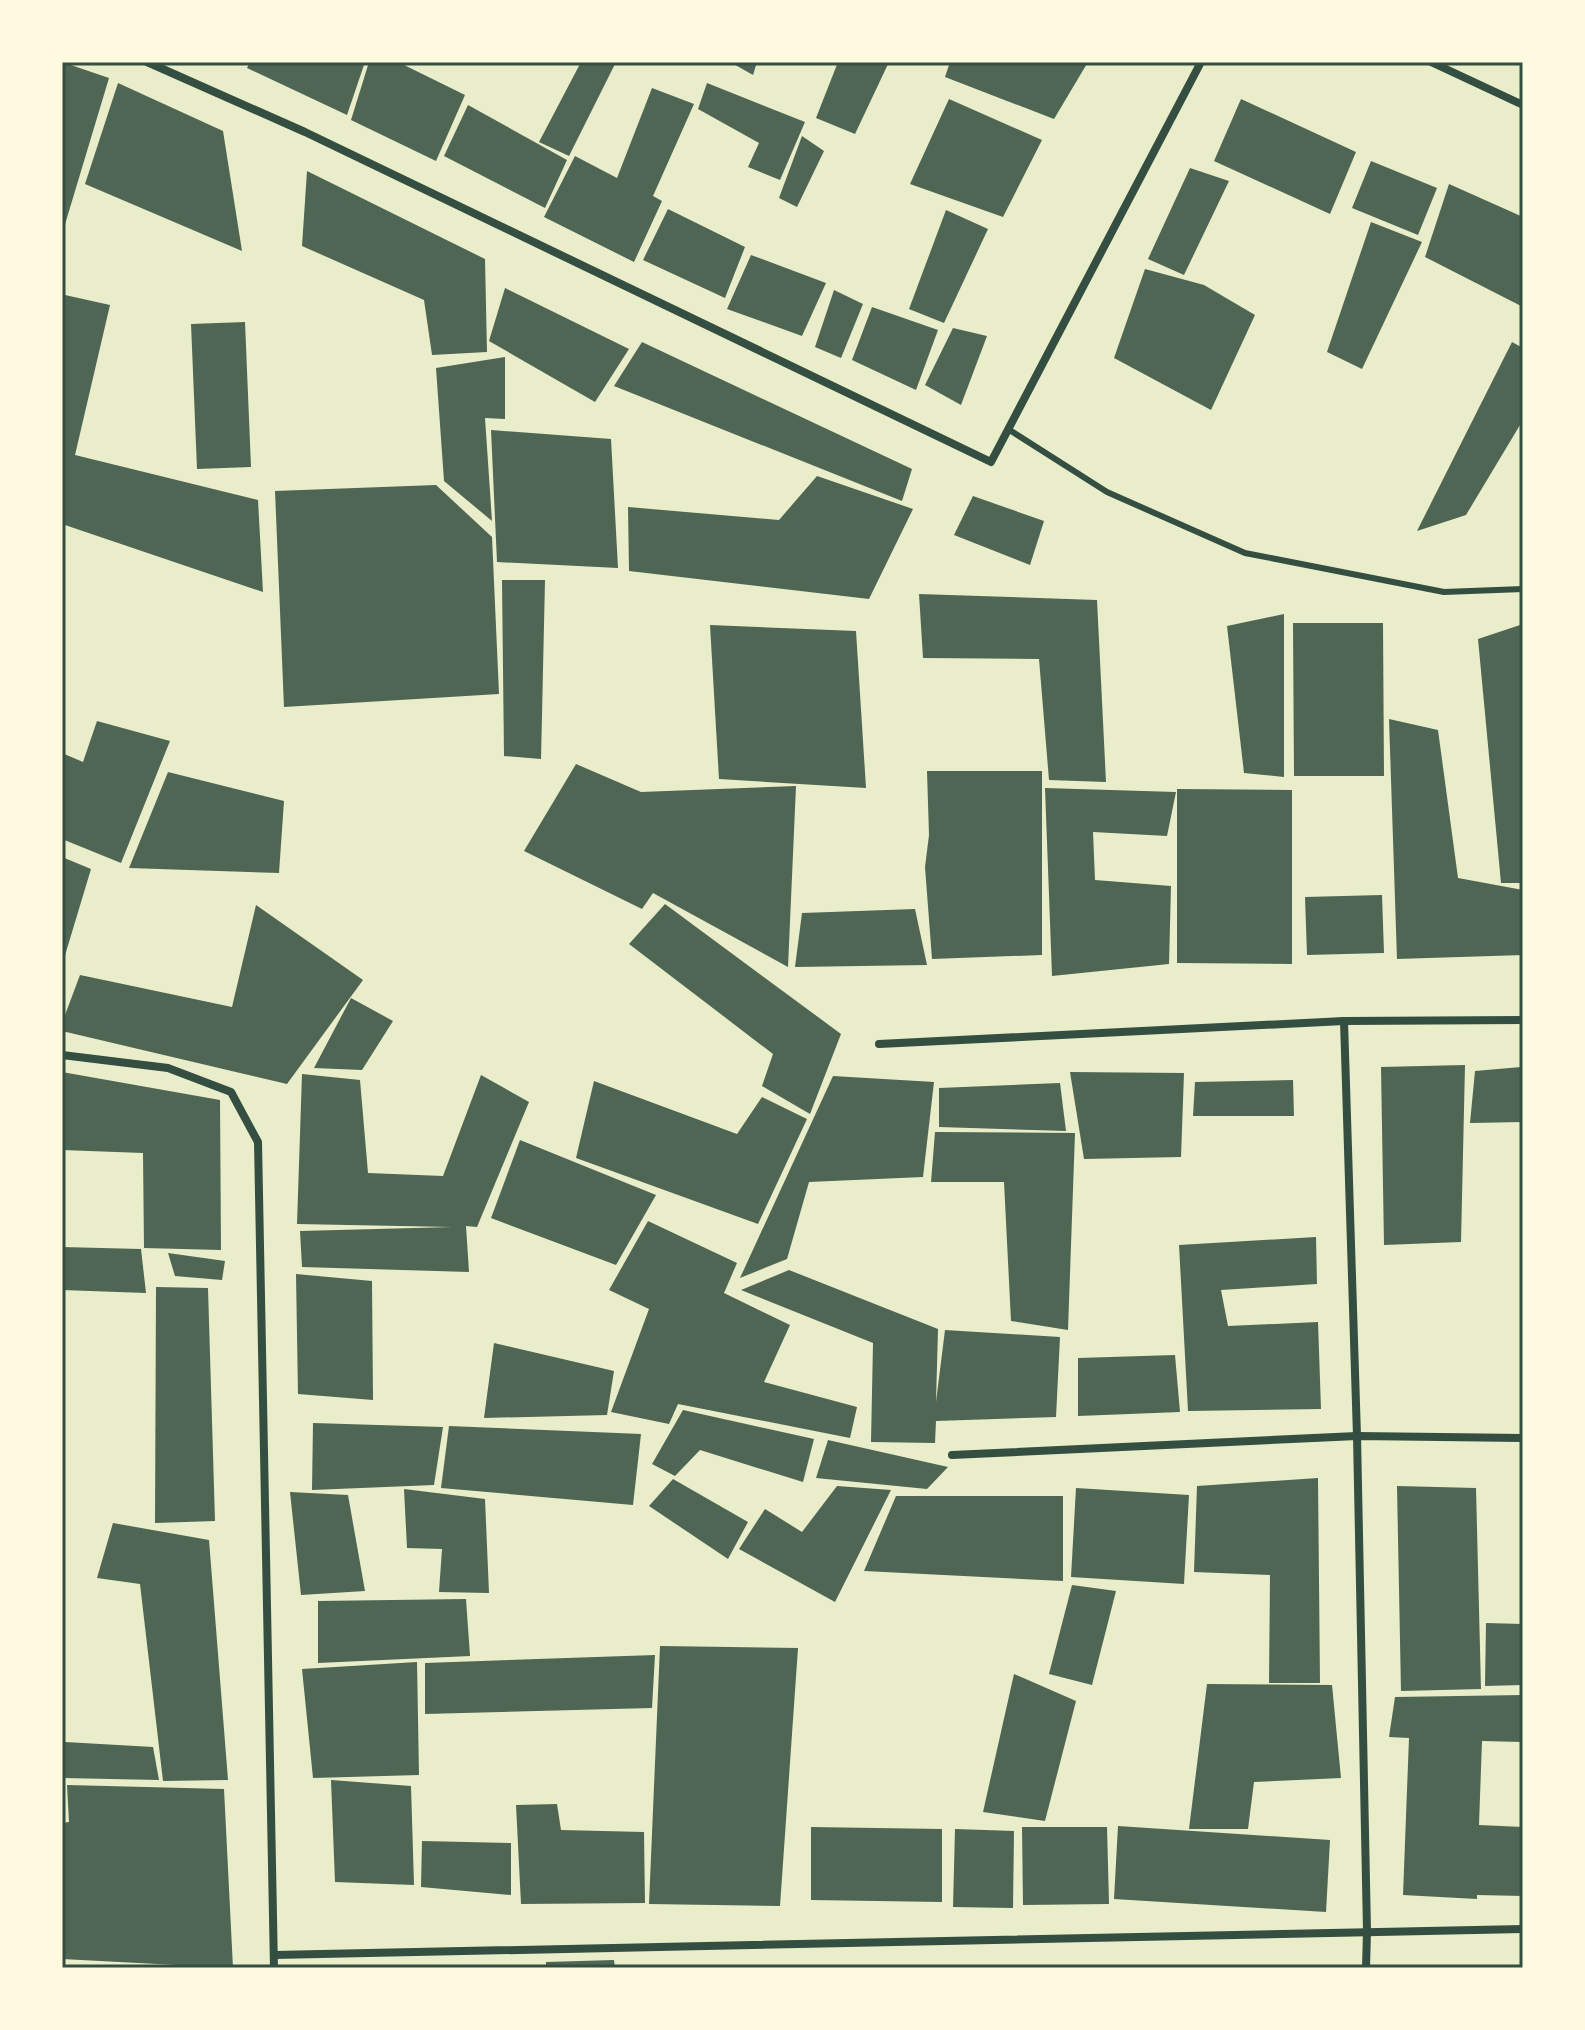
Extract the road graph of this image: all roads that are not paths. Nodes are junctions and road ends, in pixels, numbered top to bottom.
1 (147, 62) edge
2 (1201, 62) edge
3 (1431, 62) edge
4 (1523, 105) edge
5 (1008, 429) junction
6 (1523, 589) edge
7 (1523, 1020) edge
8 (1344, 1021) junction
9 (879, 1044) dead end
10 (62, 1055) edge
11 (1357, 1436) junction
12 (1523, 1438) edge
13 (952, 1455) dead end
14 (1523, 1929) edge
15 (1367, 1931) junction
16 (274, 1955) junction
17 (274, 1968) edge
18 (1366, 1968) edge

1 - 5 street
2 - 5 street
3 - 4 street
5 - 6 lane
7 - 8 street
8 - 9 street
8 - 11 street
10 - 16 street
11 - 12 street
11 - 13 street
11 - 15 street
14 - 15 street
15 - 16 street
15 - 18 street
16 - 17 street

